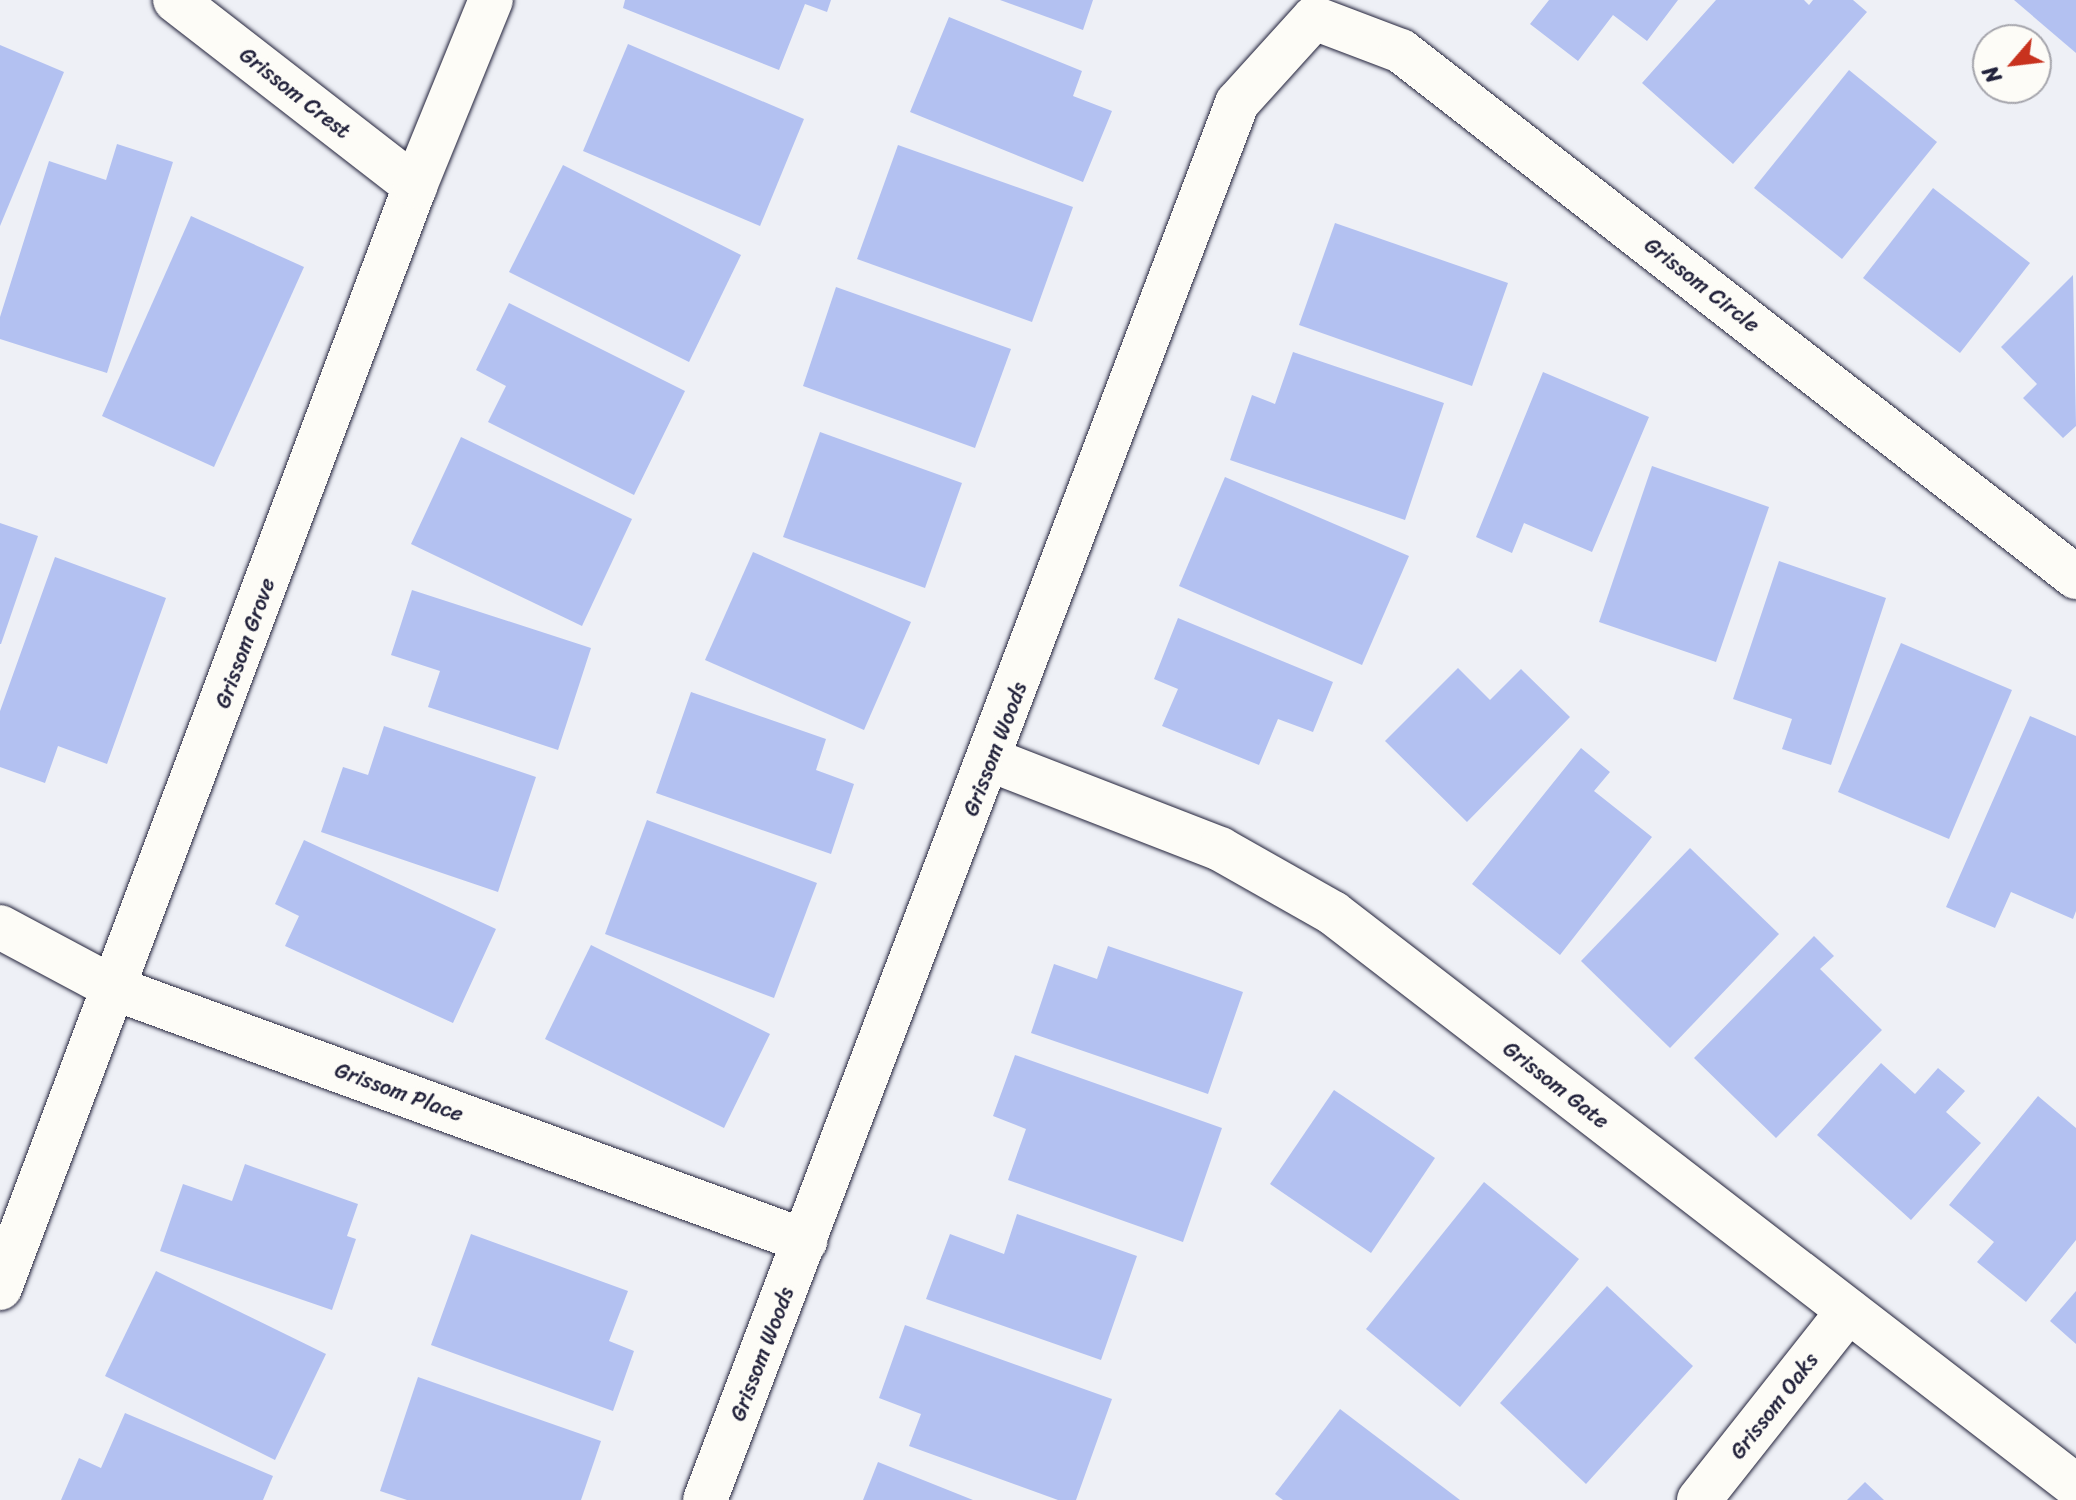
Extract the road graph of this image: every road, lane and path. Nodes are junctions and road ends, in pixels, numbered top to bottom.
1 (175, 0) edge
2 (491, 0) edge
3 (1314, 18) joint
4 (415, 186) junction
5 (2076, 577) edge
6 (991, 760) junction
7 (0, 927) edge
8 (116, 989) junction
9 (805, 1241) junction
10 (0, 1288) edge
11 (1848, 1311) junction
12 (2076, 1486) edge
13 (705, 1500) edge
14 (1699, 1500) edge

1 - 4 street, Grissom Crest
2 - 4 street, Grissom Grove
3 - 5 street, Grissom Circle
3 - 6 street, Grissom Woods
4 - 8 street, Grissom Grove
6 - 9 street, Grissom Woods
6 - 11 street, Grissom Gate
7 - 8 street, Grissom Place
8 - 9 street, Grissom Place
8 - 10 street, Grissom Grove
9 - 13 street, Grissom Woods
11 - 12 street, Grissom Gate
11 - 14 street, Grissom Oaks

